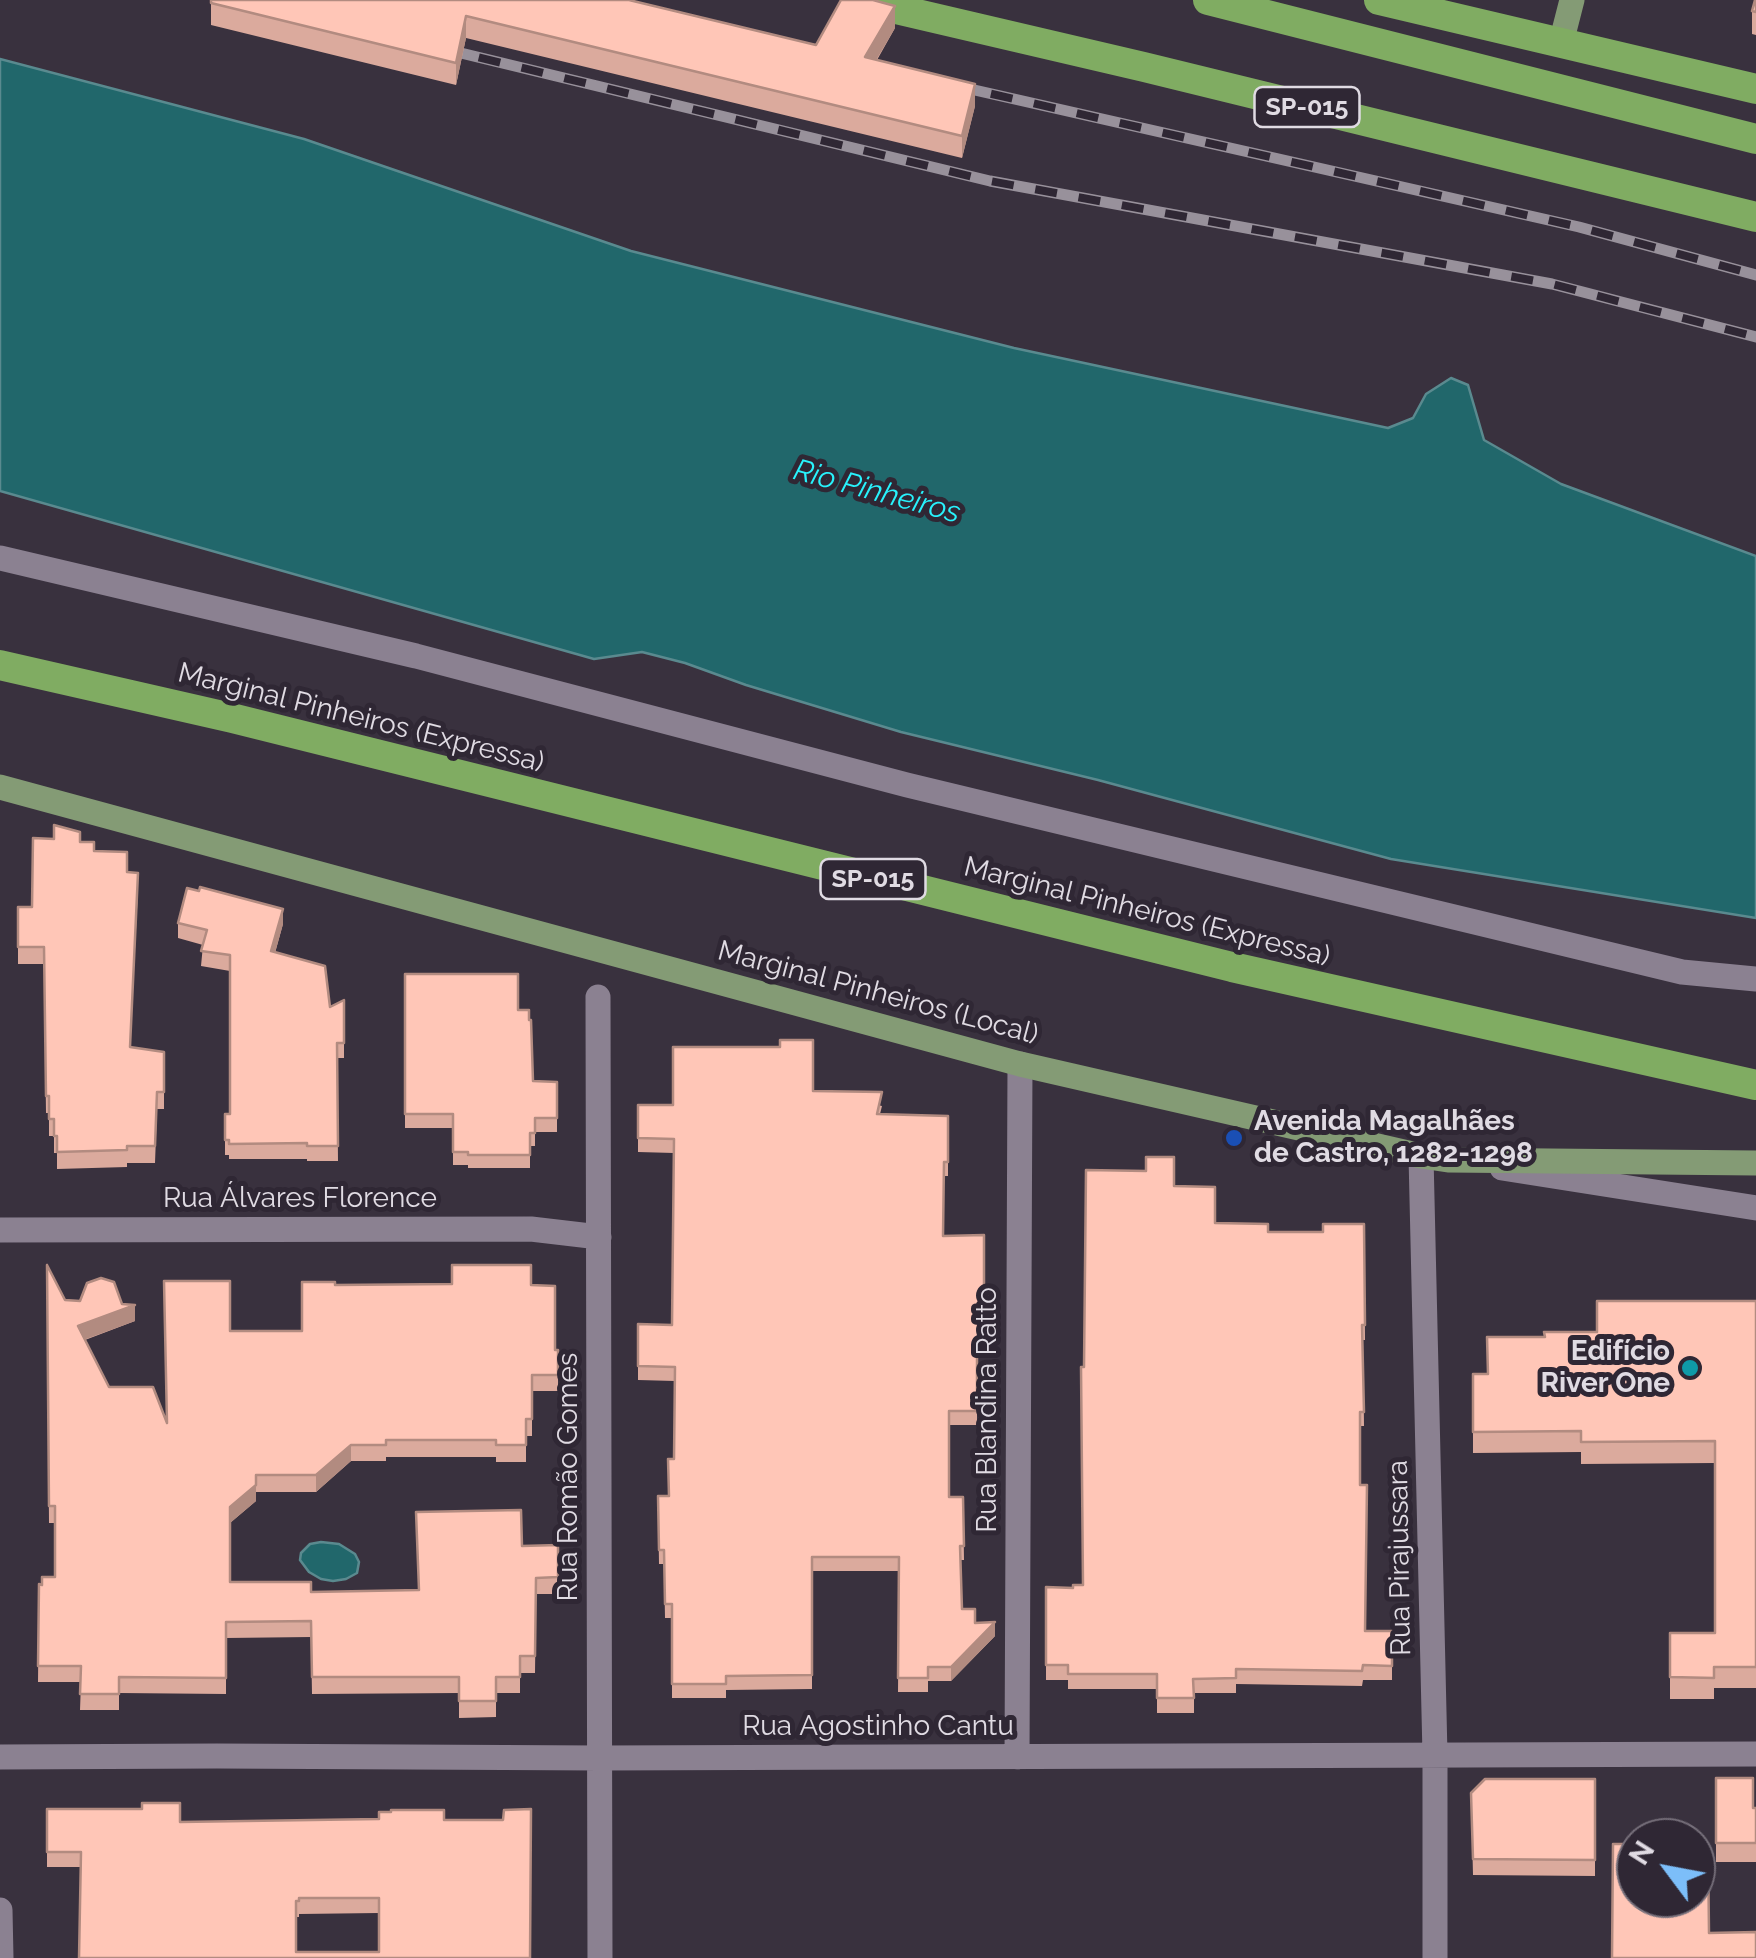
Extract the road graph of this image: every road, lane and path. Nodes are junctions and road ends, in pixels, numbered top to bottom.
1 (857, 0) edge
2 (1208, 0) edge
3 (1379, 0) edge
4 (1572, 0) edge
5 (1561, 42) junction
6 (1756, 89) edge
7 (1756, 139) edge
8 (1756, 217) edge
9 (0, 558) edge
10 (0, 664) edge
11 (0, 787) edge
12 (1756, 979) edge
13 (598, 996) dead end
14 (1020, 1064) junction
15 (1753, 1085) edge
16 (1421, 1156) junction
17 (1448, 1160) junction
18 (1756, 1163) edge
19 (1756, 1208) edge
20 (0, 1230) edge
21 (599, 1238) junction
22 (1756, 1754) edge
23 (1018, 1756) junction
24 (1435, 1756) junction
25 (0, 1757) edge
26 (600, 1758) junction
27 (0, 1910) edge
28 (1, 1958) edge
29 (600, 1958) edge
30 (1435, 1958) edge

1 - 8 highway, SP-015
2 - 7 highway
3 - 5 highway
4 - 5 main road
5 - 6 highway
9 - 12 street
10 - 15 highway, Marginal Pinheiros (Expressa) / SP-015
11 - 14 main road, Marginal Pinheiros (Local)
13 - 21 street, Rua Romão Gomes
14 - 16 main road, Marginal Pinheiros (Local)
14 - 23 street, Rua Blandina Ratto
16 - 17 main road, Marginal Pinheiros (Local)
16 - 24 street, Rua Pirajussara
17 - 18 main road, Marginal Pinheiros (Local)
17 - 19 street
20 - 21 street, Rua Álvares Florence
21 - 26 street, Rua Romão Gomes
22 - 24 street, Rua Agostinho Cantu
23 - 24 street, Rua Agostinho Cantu
23 - 26 street, Rua Agostinho Cantu
24 - 30 street, Rua Pirajussara
25 - 26 street, Rua Agostinho Cantu
26 - 29 street, Rua Romão Gomes
27 - 28 street

